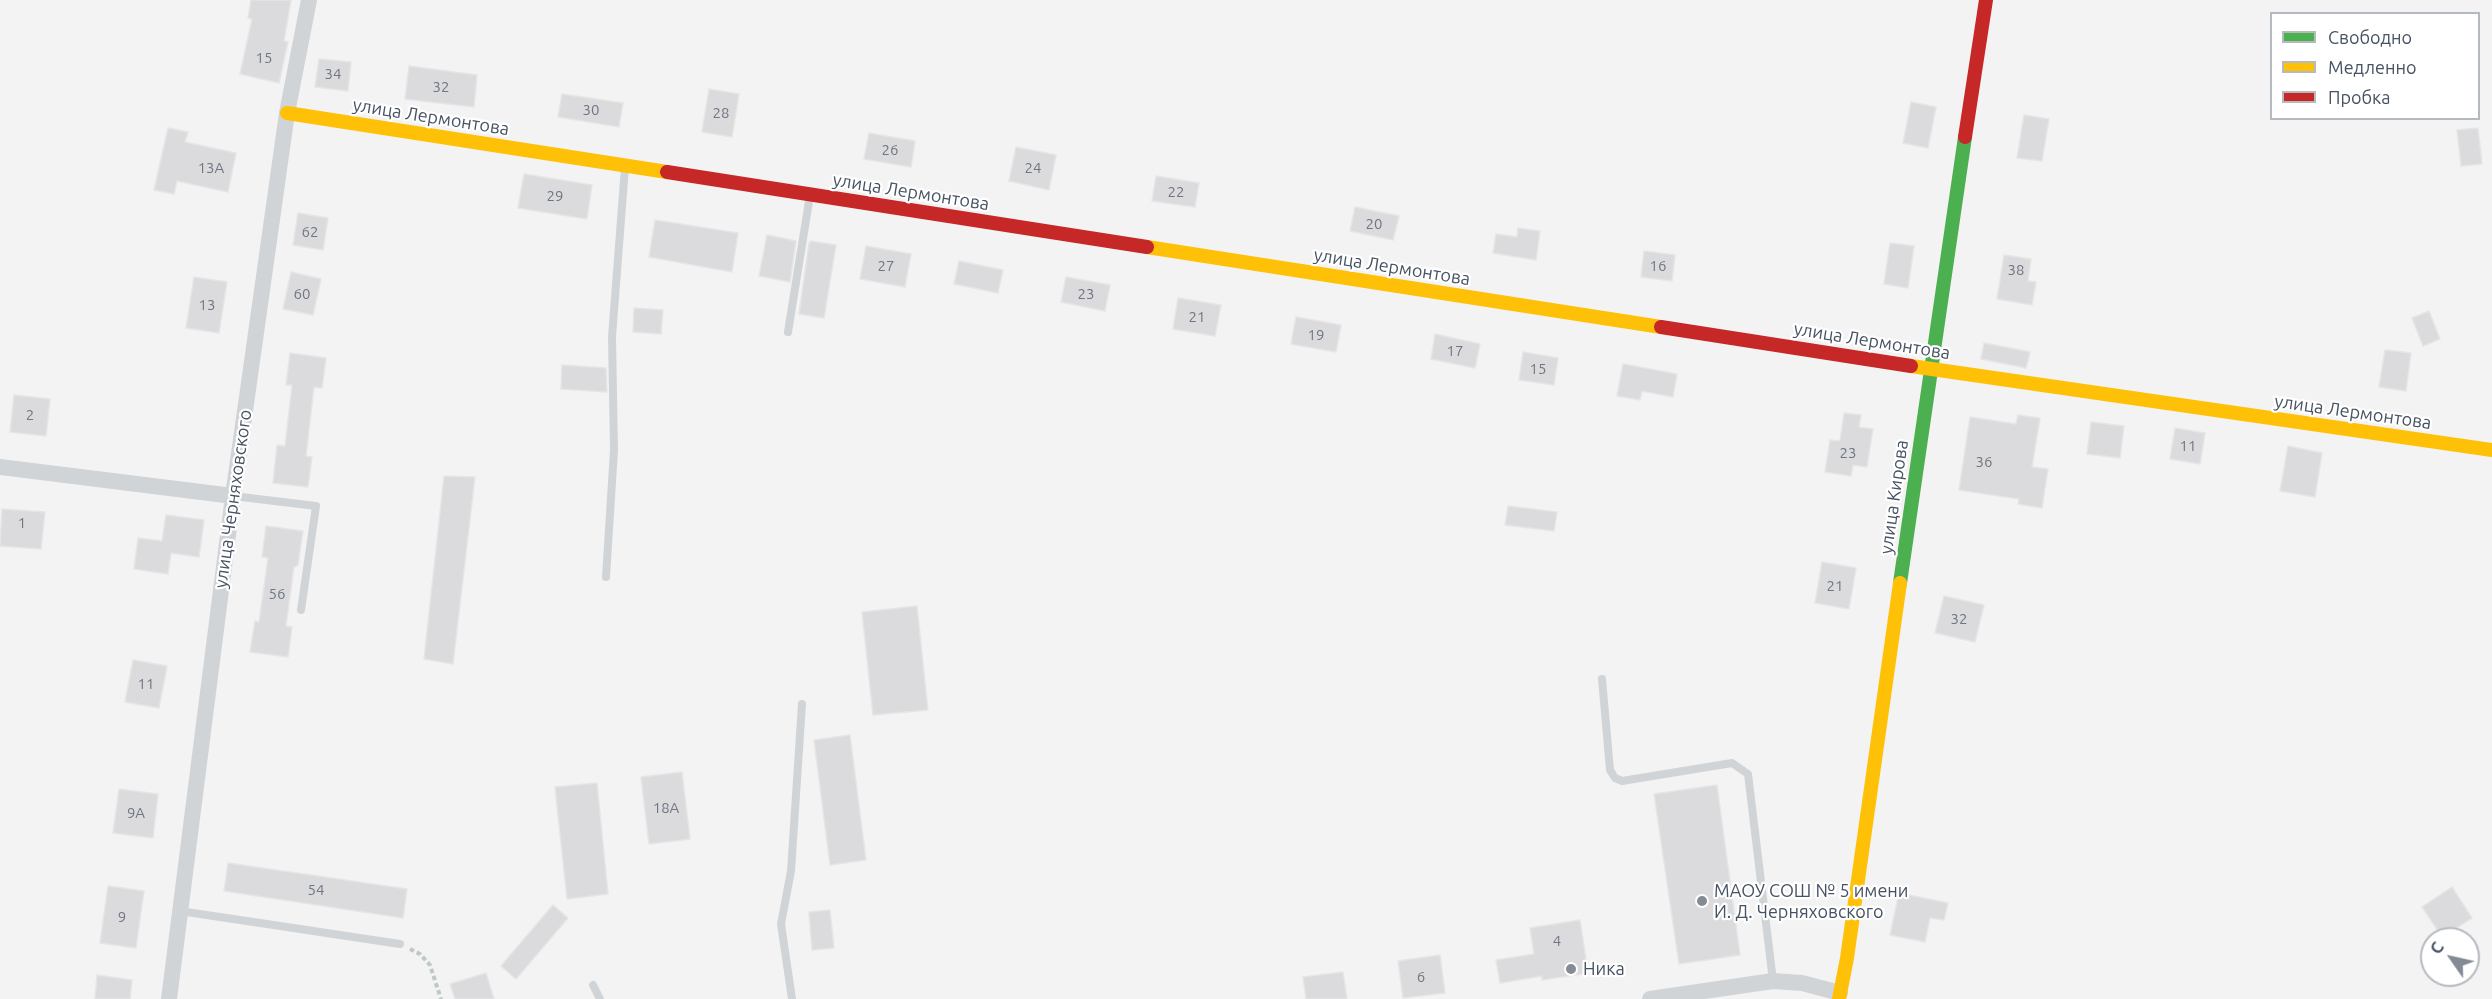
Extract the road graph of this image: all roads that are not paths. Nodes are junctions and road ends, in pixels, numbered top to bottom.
1 (309, 0) edge
2 (1986, 0) edge
3 (287, 113) junction
4 (625, 166) junction
5 (810, 195) junction
6 (788, 332) dead end
7 (1930, 369) junction
8 (2492, 450) edge
9 (0, 467) edge
10 (233, 496) junction
11 (606, 578) dead end
12 (300, 610) dead end
13 (1602, 679) dead end
14 (802, 704) dead end
15 (180, 911) junction
16 (400, 944) road end
17 (1773, 981) junction
18 (593, 985) dead end
19 (1839, 996) edge
20 (169, 999) edge
21 (600, 999) edge
22 (792, 999) edge
23 (1650, 999) edge

1 - 3 street, улица Черняховского
2 - 7 street, улица Кирова
3 - 4 street, улица Лермонтова
3 - 10 street, улица Черняховского
4 - 5 street, улица Лермонтова
4 - 11 lane
5 - 6 lane
5 - 7 street, улица Лермонтова
7 - 8 street, улица Лермонтова
7 - 19 street, улица Кирова
9 - 10 street
10 - 12 lane
10 - 15 street, улица Черняховского
13 - 17 lane
14 - 22 lane
15 - 16 lane
15 - 20 street, улица Черняховского
17 - 19 street
17 - 23 street
18 - 21 lane

